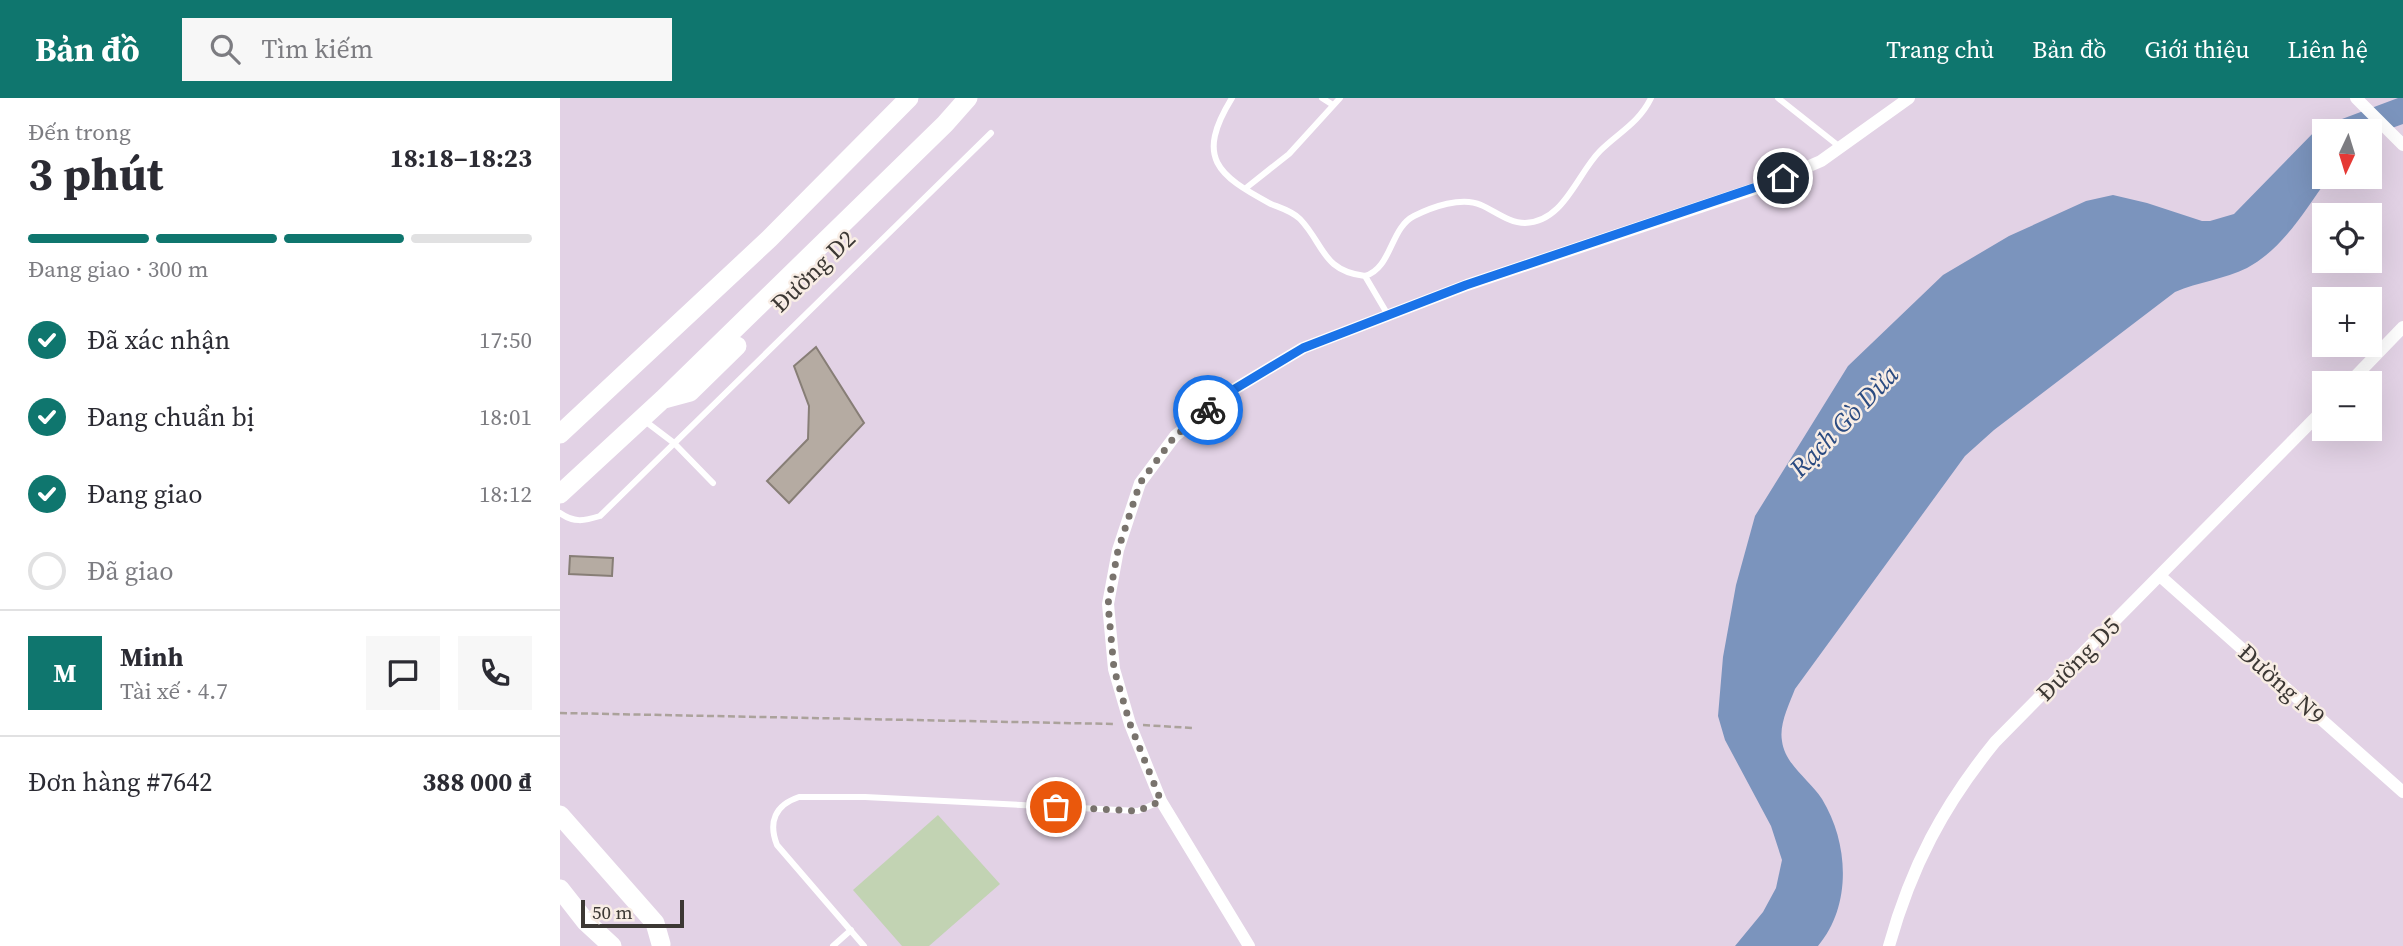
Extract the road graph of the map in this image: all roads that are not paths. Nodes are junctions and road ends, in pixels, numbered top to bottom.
1 (891, 98) edge
2 (909, 98) edge
3 (968, 98) edge
4 (1232, 98) edge
5 (1322, 98) edge
6 (1340, 98) edge
7 (1651, 98) edge
8 (1778, 98) edge
9 (1909, 98) edge
10 (2356, 98) edge
11 (1333, 105) junction
12 (991, 133) dead end
13 (2403, 145) edge
14 (1842, 148) junction
15 (1246, 188) junction
16 (769, 239) junction
17 (1365, 276) junction
18 (696, 310) junction
19 (1388, 315) junction
20 (2403, 327) edge
21 (2361, 371) edge
22 (642, 418) junction
23 (560, 419) edge
24 (2312, 421) edge
25 (560, 434) edge
26 (674, 443) junction
27 (713, 483) dead end
28 (560, 494) edge
29 (560, 513) edge
30 (2160, 576) junction
31 (2403, 792) edge
32 (1161, 801) junction
33 (560, 815) edge
34 (560, 827) edge
35 (560, 889) edge
36 (586, 922) junction
37 (851, 930) junction
38 (662, 945) edge
39 (600, 946) edge
40 (612, 946) edge
41 (833, 946) edge
42 (864, 946) edge
43 (1249, 946) edge
44 (1889, 946) edge

1 - 16 main road
2 - 16 main road
3 - 22 main road, Đường D2
4 - 15 lane
5 - 11 lane
6 - 11 lane
7 - 17 lane
8 - 14 lane
9 - 14 street
10 - 13 street
11 - 15 lane
12 - 26 lane
14 - 19 street
15 - 17 lane
16 - 18 main road
17 - 19 lane
18 - 23 main road
18 - 25 main road
19 - 32 street
20 - 21 street
22 - 26 lane
22 - 28 main road, Đường D2
24 - 30 street, Đường D5
26 - 27 lane
26 - 29 lane
30 - 31 street, Đường N9
30 - 44 street, Đường D5
32 - 37 lane
32 - 43 street
33 - 38 main road
34 - 38 main road
35 - 36 main road
36 - 39 main road
36 - 40 main road
37 - 41 lane
37 - 42 lane

